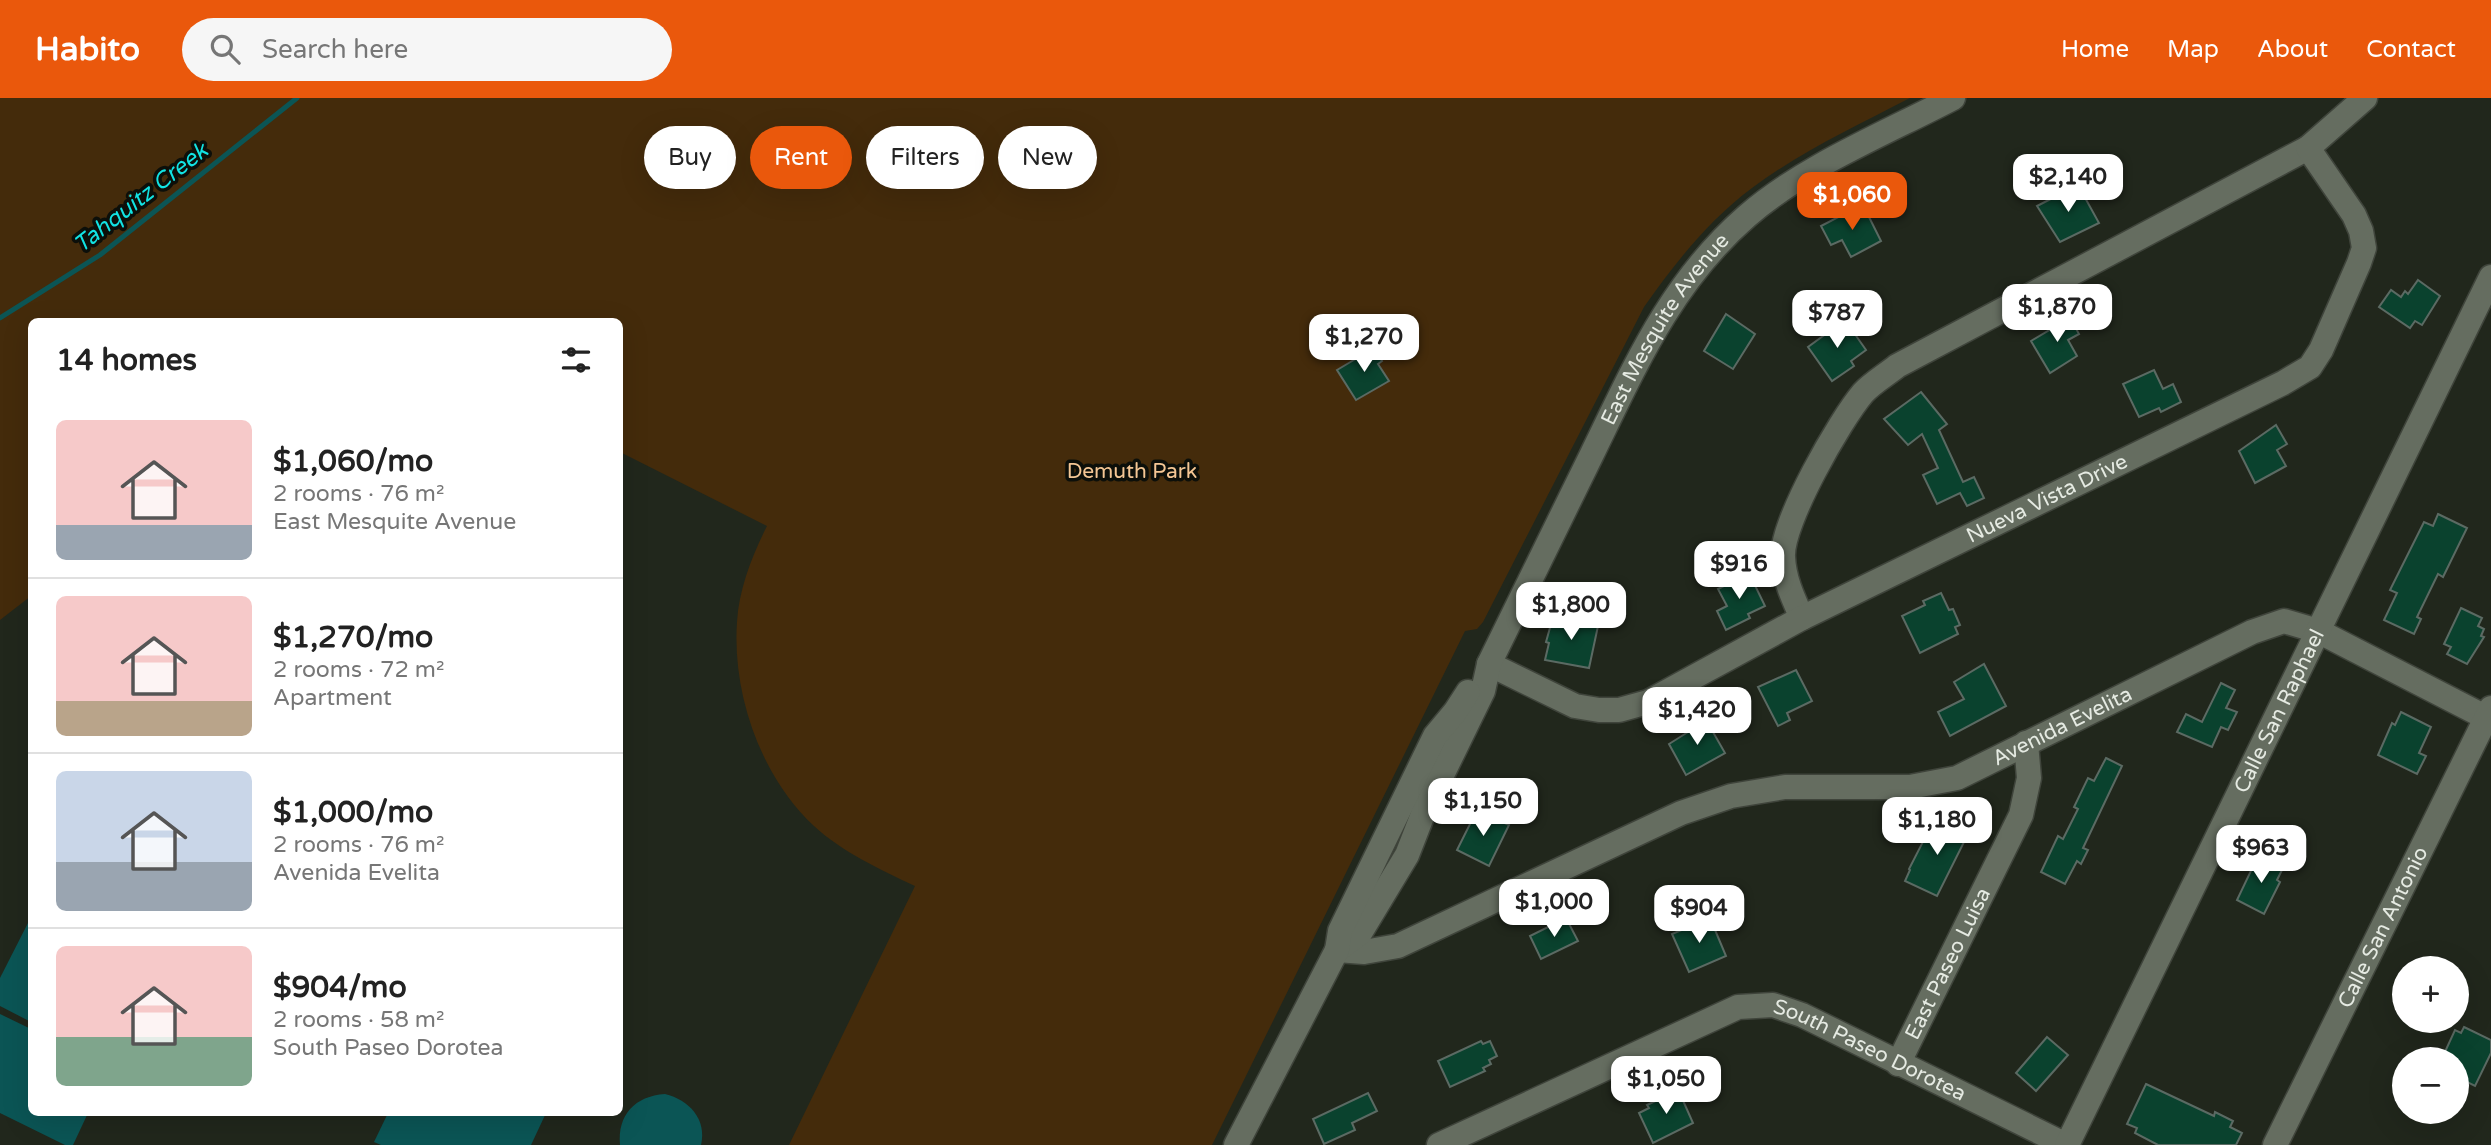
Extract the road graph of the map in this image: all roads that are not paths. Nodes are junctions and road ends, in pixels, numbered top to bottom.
1 (1953, 98) edge
2 (2365, 98) edge
3 (2308, 148) junction
4 (2491, 277) edge
5 (1802, 618) junction
6 (2318, 631) junction
7 (1489, 664) junction
8 (2489, 716) edge
9 (2026, 743) junction
10 (1337, 950) junction
11 (1898, 1064) junction
12 (1236, 1145) edge
13 (1439, 1145) edge
14 (2067, 1145) edge
15 (2275, 1145) edge

1 - 7 street, East Mesquite Avenue
2 - 3 street
3 - 5 street
3 - 5 street, Nueva Vista Drive
4 - 6 street, Calle San Raphael
5 - 7 street, Nueva Vista Drive
6 - 8 street, Avenida Evelita
6 - 9 street, Avenida Evelita
6 - 14 street, Calle San Raphael
7 - 10 street, East Mesquite Avenue
8 - 15 street, Calle San Antonio
9 - 10 street, Avenida Evelita
9 - 11 street, East Paseo Luisa
10 - 12 street, East Mesquite Avenue
11 - 13 street, South Paseo Dorotea
11 - 14 street, South Paseo Dorotea

